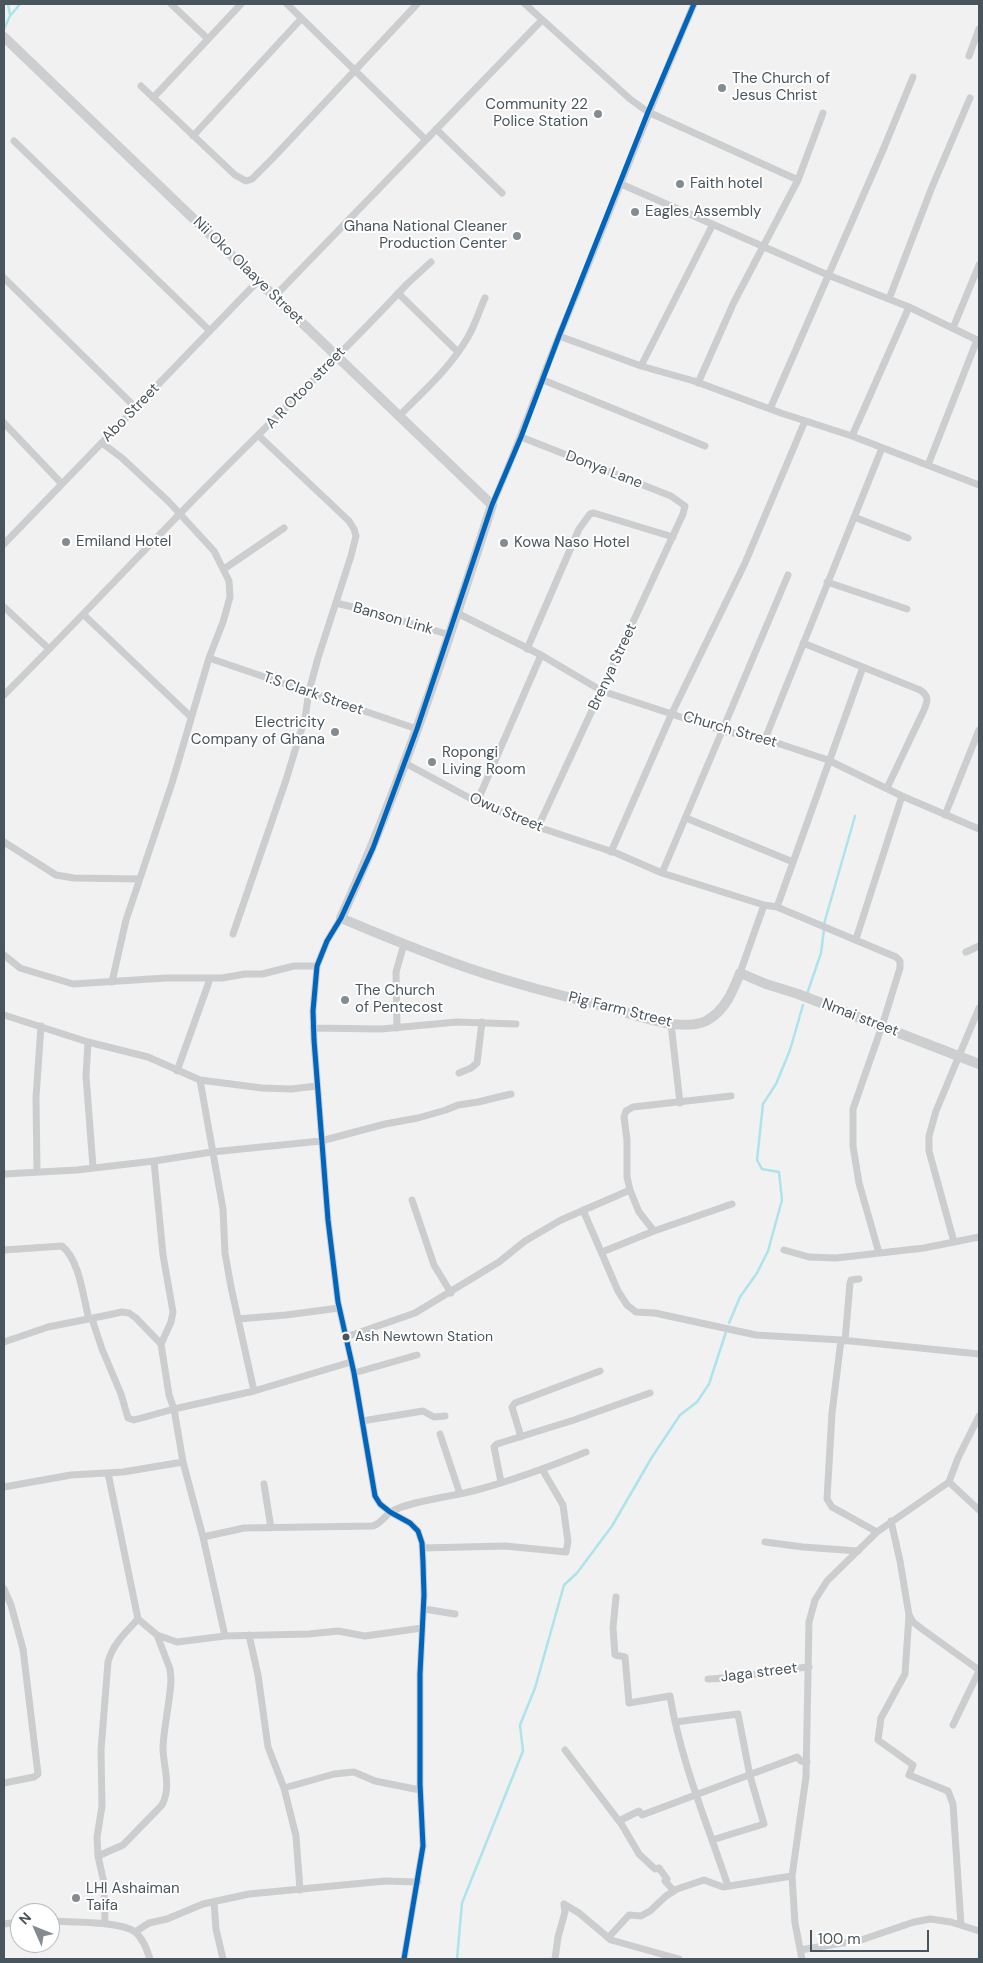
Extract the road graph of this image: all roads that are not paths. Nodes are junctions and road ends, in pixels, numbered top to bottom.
1 (171, 4) edge
2 (241, 4) edge
3 (286, 4) edge
4 (416, 4) edge
5 (525, 4) edge
6 (694, 4) edge
7 (301, 18) junction
8 (542, 20) junction
9 (979, 29) edge
10 (4, 37) edge
11 (208, 39) junction
12 (969, 56) dead end
13 (356, 71) junction
14 (913, 77) dead end
15 (141, 86) dead end
16 (153, 98) junction
17 (970, 98) dead end
18 (648, 112) junction
19 (823, 113) dead end
20 (436, 129) junction
21 (194, 136) junction
22 (426, 140) junction
23 (14, 141) dead end
24 (798, 180) junction
25 (621, 184) junction
26 (502, 193) dead end
27 (713, 224) junction
28 (763, 246) junction
29 (432, 262) dead end
30 (979, 265) edge
31 (828, 275) junction
32 (4, 278) edge
33 (258, 281) junction
34 (398, 293) junction
35 (274, 297) junction
36 (485, 298) dead end
37 (889, 299) junction
38 (909, 307) junction
39 (953, 328) junction
40 (210, 331) junction
41 (559, 336) junction
42 (978, 340) edge
43 (458, 352) junction
44 (337, 356) junction
45 (641, 366) junction
46 (543, 380) junction
47 (698, 383) junction
48 (136, 408) junction
49 (770, 409) junction
50 (398, 416) junction
51 (805, 421) junction
52 (4, 423) edge
53 (259, 436) junction
54 (852, 436) junction
55 (522, 438) junction
56 (102, 442) junction
57 (705, 446) dead end
58 (882, 448) junction
59 (928, 465) junction
60 (62, 484) junction
61 (979, 485) edge
62 (492, 505) junction
63 (684, 506) joint
64 (180, 514) junction
65 (854, 517) junction
66 (284, 528) dead end
67 (673, 537) junction
68 (908, 538) dead end
69 (4, 544) edge
70 (224, 569) junction
71 (788, 575) dead end
72 (827, 582) junction
73 (336, 603) junction
74 (4, 607) edge
75 (907, 609) dead end
76 (457, 613) junction
77 (84, 615) junction
78 (450, 635) junction
79 (803, 643) junction
80 (49, 649) junction
81 (527, 649) junction
82 (541, 655) junction
83 (209, 658) junction
84 (863, 667) junction
85 (309, 691) junction
86 (602, 691) junction
87 (4, 695) edge
88 (672, 713) junction
89 (191, 717) junction
90 (417, 730) junction
91 (979, 730) edge
92 (723, 731) junction
93 (765, 739) junction
94 (828, 760) junction
95 (406, 763) junction
96 (887, 788) junction
97 (902, 796) junction
98 (477, 802) junction
99 (945, 815) junction
100 (686, 818) junction
101 (538, 827) junction
102 (979, 829) edge
103 (4, 842) edge
104 (611, 852) junction
105 (793, 862) junction
106 (662, 874) junction
107 (139, 879) junction
108 (764, 905) junction
109 (777, 907) junction
110 (341, 918) junction
111 (234, 934) dead end
112 (856, 939) junction
113 (404, 944) junction
114 (979, 946) edge
115 (966, 952) dead end
116 (4, 955) edge
117 (317, 966) junction
118 (740, 973) junction
119 (210, 979) junction
120 (112, 982) junction
121 (979, 1008) edge
122 (4, 1015) edge
123 (482, 1022) junction
124 (516, 1024) dead end
125 (671, 1024) junction
126 (41, 1026) junction
127 (882, 1026) junction
128 (313, 1028) junction
129 (397, 1028) junction
130 (88, 1042) junction
131 (960, 1057) junction
132 (979, 1064) edge
133 (177, 1071) junction
134 (459, 1073) dead end
135 (200, 1080) junction
136 (317, 1086) junction
137 (511, 1094) dead end
138 (730, 1096) dead end
139 (680, 1103) junction
140 (321, 1141) junction
141 (212, 1152) junction
142 (154, 1161) junction
143 (93, 1168) junction
144 (37, 1171) junction
145 (4, 1174) edge
146 (630, 1190) junction
147 (412, 1200) dead end
148 (732, 1204) dead end
149 (583, 1210) junction
150 (654, 1231) junction
151 (979, 1237) edge
152 (954, 1242) junction
153 (4, 1250) edge
154 (784, 1250) dead end
155 (602, 1252) junction
156 (879, 1253) junction
157 (859, 1279) dead end
158 (451, 1293) junction
159 (339, 1308) junction
160 (90, 1319) junction
161 (238, 1319) junction
162 (346, 1337) junction
163 (843, 1341) junction
164 (4, 1342) edge
165 (161, 1344) junction
166 (979, 1354) edge
167 (417, 1355) dead end
168 (351, 1362) junction
169 (600, 1371) dead end
170 (354, 1373) junction
171 (254, 1391) junction
172 (650, 1393) dead end
173 (174, 1409) junction
174 (445, 1416) dead end
175 (979, 1416) edge
176 (362, 1421) junction
177 (440, 1434) dead end
178 (521, 1437) junction
179 (586, 1452) dead end
180 (183, 1462) junction
181 (542, 1469) junction
182 (108, 1473) junction
183 (501, 1482) junction
184 (949, 1482) junction
185 (264, 1484) dead end
186 (4, 1487) edge
187 (460, 1494) junction
188 (979, 1510) edge
189 (390, 1512) junction
190 (891, 1521) junction
191 (271, 1528) junction
192 (877, 1532) junction
193 (203, 1537) junction
194 (765, 1542) dead end
195 (422, 1548) junction
196 (858, 1551) junction
197 (4, 1589) edge
198 (616, 1597) dead end
199 (424, 1609) junction
200 (455, 1614) dead end
201 (909, 1615) junction
202 (138, 1619) junction
203 (422, 1628) junction
204 (157, 1635) junction
205 (250, 1635) junction
206 (225, 1636) junction
207 (809, 1667) junction
208 (979, 1671) edge
209 (708, 1679) dead end
210 (674, 1722) junction
211 (953, 1725) dead end
212 (566, 1750) dead end
213 (807, 1762) junction
214 (750, 1776) junction
215 (4, 1783) edge
216 (284, 1788) junction
217 (420, 1790) junction
218 (695, 1796) junction
219 (619, 1821) junction
220 (712, 1840) junction
221 (98, 1856) junction
222 (792, 1876) junction
223 (418, 1882) junction
224 (728, 1886) junction
225 (300, 1890) junction
226 (674, 1891) junction
227 (214, 1902) junction
228 (60, 1922) edge
229 (105, 1924) junction
230 (962, 1925) junction
231 (135, 1932) junction
232 (979, 1932) edge
233 (608, 1938) junction
234 (800, 1950) junction
235 (150, 1959) edge
236 (223, 1959) edge
237 (404, 1959) edge
238 (555, 1959) edge
239 (679, 1959) edge
240 (802, 1959) edge

1 - 11 street
2 - 11 street
3 - 7 street
4 - 13 street
5 - 8 street
6 - 18 street
7 - 13 street
7 - 21 street
8 - 18 street
8 - 20 street
9 - 12 street
10 - 33 street, Nii Oko Olaaye Street
11 - 16 street
13 - 21 street
13 - 22 street
14 - 31 street
15 - 16 street
16 - 21 street
17 - 37 street
18 - 24 street
18 - 25 street
19 - 24 street
20 - 22 street
20 - 26 street
22 - 35 street
23 - 40 street
24 - 28 street
25 - 27 street
25 - 41 street
27 - 28 street
27 - 45 street
28 - 31 street
28 - 47 street
29 - 34 street, A R Otoo street
30 - 39 street
31 - 37 street
31 - 49 street
32 - 48 street
33 - 35 street, Nii Oko Olaaye Street
33 - 40 street, Abo Street
34 - 43 street
34 - 44 street, A R Otoo street
35 - 44 street, Nii Oko Olaaye Street
36 - 43 street
37 - 38 street
38 - 39 street
38 - 54 street
39 - 42 street
40 - 48 street, Abo Street
41 - 45 street
41 - 46 street
42 - 59 street
43 - 50 street
44 - 50 street, Nii Oko Olaaye Street
44 - 53 street, A R Otoo street
45 - 47 street
46 - 55 street
46 - 57 street
47 - 49 street
48 - 56 street, Abo Street
49 - 51 street
50 - 62 street, Nii Oko Olaaye Street
51 - 54 street
51 - 88 street
52 - 60 street
53 - 64 street, A R Otoo street
53 - 73 street
54 - 58 street
55 - 62 street
55 - 63 street, Donya Lane
56 - 60 street, Abo Street
56 - 64 street
58 - 59 street
58 - 65 street
59 - 61 street
60 - 69 street, Abo Street
62 - 76 street
63 - 67 street, Brenya Street
64 - 70 street
64 - 77 street, A R Otoo street
65 - 68 street
65 - 72 street
66 - 70 street
67 - 81 street
67 - 86 street, Brenya Street
70 - 83 street
71 - 92 street
72 - 75 street
72 - 79 street
73 - 78 street, Banson Link
73 - 85 street
74 - 80 street
76 - 78 street
76 - 81 street, Church Street
77 - 80 street, A R Otoo street
77 - 89 street
78 - 90 street
79 - 84 street
79 - 93 street
80 - 87 street, A R Otoo street
81 - 82 street, Church Street
82 - 86 street, Church Street
82 - 98 street
83 - 85 street, T.S Clark Street
83 - 89 street
84 - 94 street
84 - 96 street
85 - 90 street, T.S Clark Street
85 - 111 street
86 - 88 street, Church Street
86 - 101 street, Brenya Street
88 - 92 street, Church Street
88 - 104 street
89 - 107 street
90 - 95 street
91 - 99 street
92 - 93 street, Church Street
92 - 100 street
93 - 94 street, Church Street
94 - 96 street, Church Street
94 - 105 street
95 - 98 street, Owu Street
95 - 110 street
96 - 97 street, Church Street
97 - 99 street, Church Street
97 - 112 street
98 - 101 street, Owu Street
99 - 102 street, Church Street
100 - 105 street
100 - 106 street
101 - 104 street, Owu Street
103 - 107 street
104 - 106 street
105 - 109 street
106 - 108 street
107 - 120 street
108 - 109 street
108 - 118 street, Pig Farm Street
109 - 112 street
110 - 113 street, Pig Farm Street
110 - 117 street
112 - 127 street
113 - 125 street, Pig Farm Street
113 - 129 street
114 - 115 street
116 - 120 street
117 - 119 street
117 - 128 street
118 - 125 street, Pig Farm Street
118 - 127 street, Nmai street
119 - 120 street
119 - 133 street
121 - 131 street
122 - 126 street
123 - 124 street
123 - 129 street
123 - 134 street
125 - 139 street
126 - 130 street
126 - 144 street
127 - 131 street, Nmai street
127 - 156 street
128 - 129 street
128 - 136 street
130 - 133 street
130 - 143 street
131 - 132 street, Nmai street
131 - 152 street
133 - 135 street
135 - 136 street
135 - 141 street
136 - 140 street
137 - 140 street
138 - 139 street
139 - 146 street
140 - 141 street
140 - 159 street
141 - 142 street
141 - 161 street
142 - 143 street
142 - 165 street
143 - 144 street
144 - 145 street
146 - 149 street
146 - 150 street
147 - 158 street
148 - 150 street
149 - 155 street
149 - 158 street
150 - 155 street
151 - 152 street
152 - 156 street
153 - 160 street
154 - 156 street
155 - 163 street
157 - 163 street
158 - 162 street
159 - 161 street
159 - 162 street
160 - 164 street
160 - 165 street
160 - 173 street
161 - 171 street
162 - 168 street
163 - 166 street
163 - 192 street
165 - 173 street
167 - 170 street
168 - 170 street
168 - 171 street
169 - 178 street
170 - 176 street
171 - 173 street
172 - 178 street
173 - 180 street
174 - 176 street
175 - 184 street
176 - 189 street
177 - 187 street
178 - 183 street
179 - 181 street
180 - 182 street
180 - 193 street
181 - 183 street
181 - 195 street
182 - 186 street
182 - 202 street
183 - 187 street
184 - 188 street
184 - 190 street
185 - 191 street
187 - 189 street
189 - 191 street
189 - 195 street
190 - 192 street
190 - 201 street
191 - 193 street
192 - 196 street
193 - 206 street
194 - 196 street
195 - 199 street
196 - 207 street
197 - 215 street
198 - 210 street
199 - 200 street
199 - 203 street
201 - 208 street
201 - 230 street
202 - 204 street
202 - 221 street
203 - 205 street
203 - 217 street
204 - 206 street
204 - 221 street
205 - 206 street
205 - 216 street
207 - 209 street, Jaga street
207 - 213 street
208 - 211 street
210 - 214 street
210 - 218 street
212 - 219 street
213 - 214 street
213 - 222 street
214 - 218 street
214 - 220 street
216 - 217 street
216 - 225 street
217 - 223 street
218 - 219 street
218 - 220 street
219 - 226 street
220 - 224 street
221 - 229 street
222 - 224 street
222 - 234 street
223 - 225 street
223 - 237 street
224 - 226 street
225 - 227 street
226 - 233 street
227 - 231 street
227 - 236 street
228 - 229 street
229 - 231 street
230 - 232 street
230 - 234 street
231 - 235 street
233 - 238 street
233 - 239 street
234 - 240 street

